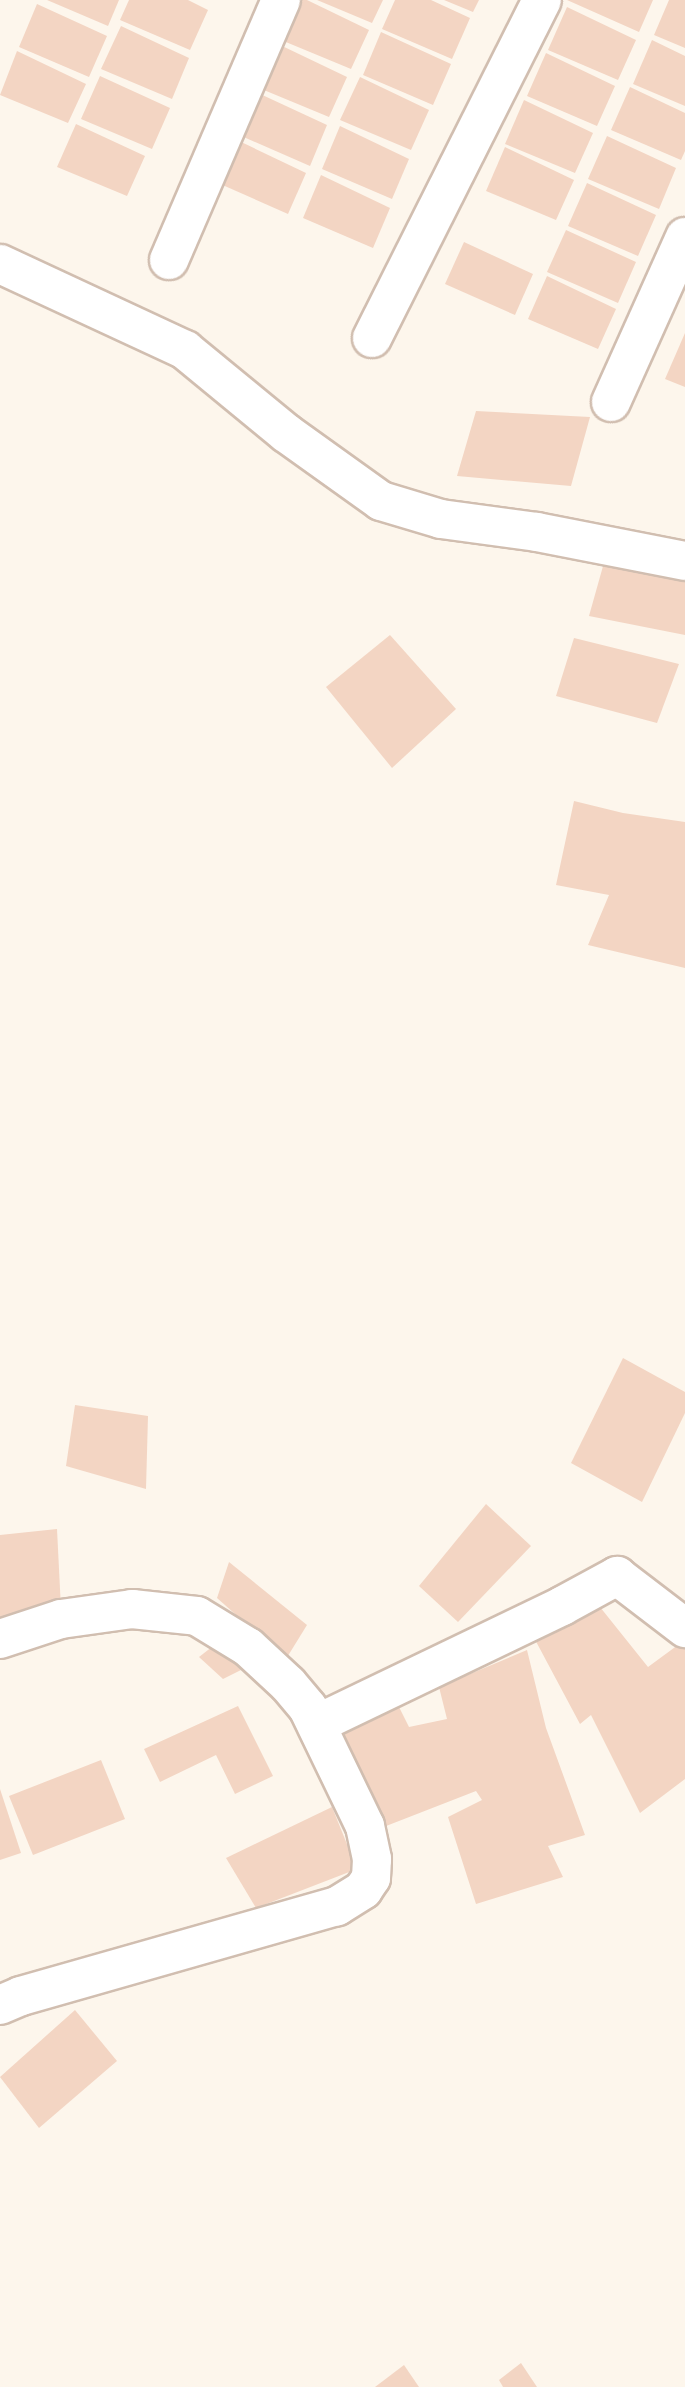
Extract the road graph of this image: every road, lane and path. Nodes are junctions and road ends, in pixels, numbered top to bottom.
1 (281, 0) edge
2 (542, 0) edge
3 (685, 237) edge
4 (169, 260) dead end
5 (0, 264) edge
6 (372, 338) dead end
7 (611, 402) dead end
8 (685, 562) edge
9 (685, 1628) edge
10 (0, 1639) edge
11 (317, 1724) junction
12 (0, 2005) edge

1 - 4 street
2 - 6 street
3 - 7 street
5 - 8 street
9 - 11 street
10 - 11 street
11 - 12 street

